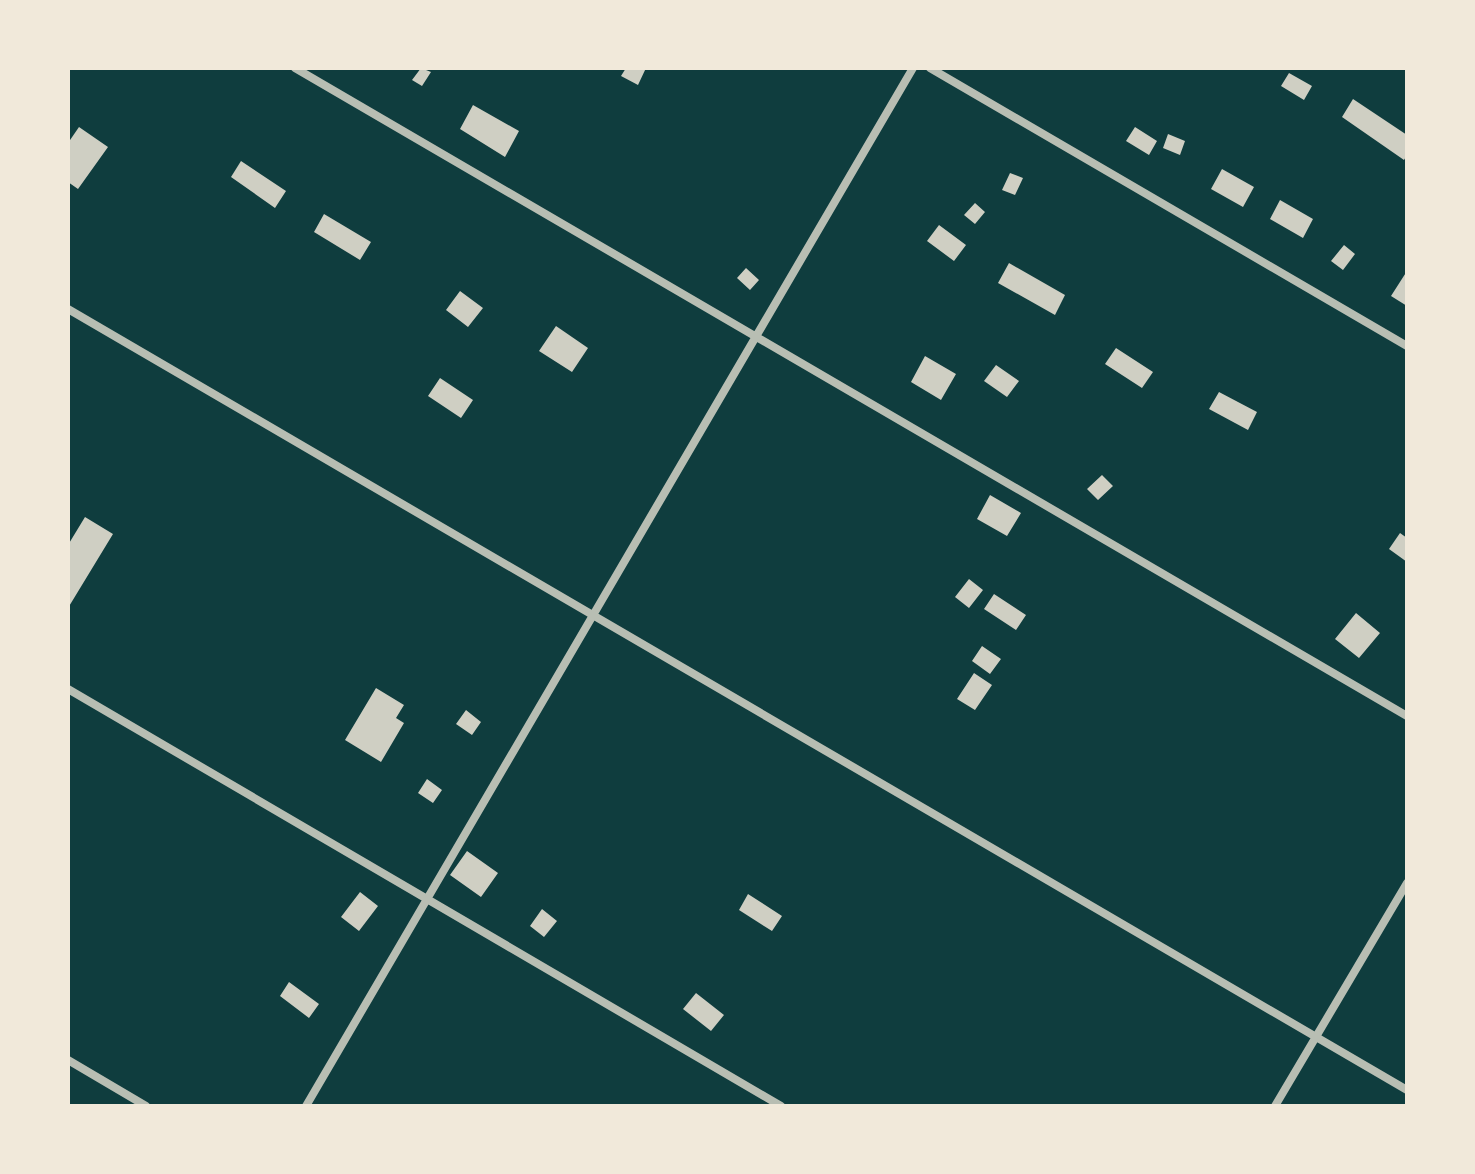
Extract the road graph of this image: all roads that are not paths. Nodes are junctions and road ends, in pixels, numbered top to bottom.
1 (295, 68) edge
2 (913, 68) edge
3 (930, 68) edge
4 (68, 309) edge
5 (756, 336) junction
6 (1407, 346) edge
7 (593, 615) junction
8 (68, 689) edge
9 (1407, 716) edge
10 (1407, 883) edge
11 (427, 899) junction
12 (1316, 1037) junction
13 (68, 1060) edge
14 (1407, 1090) edge
15 (146, 1106) edge
16 (306, 1106) edge
17 (781, 1106) edge
18 (1275, 1106) edge

1 - 5 street
2 - 5 street
3 - 6 street
4 - 7 street
5 - 7 street
5 - 9 street
7 - 11 street
7 - 12 street
8 - 11 street
10 - 12 street
11 - 16 street
11 - 17 street
12 - 14 street
12 - 18 street
13 - 15 street

